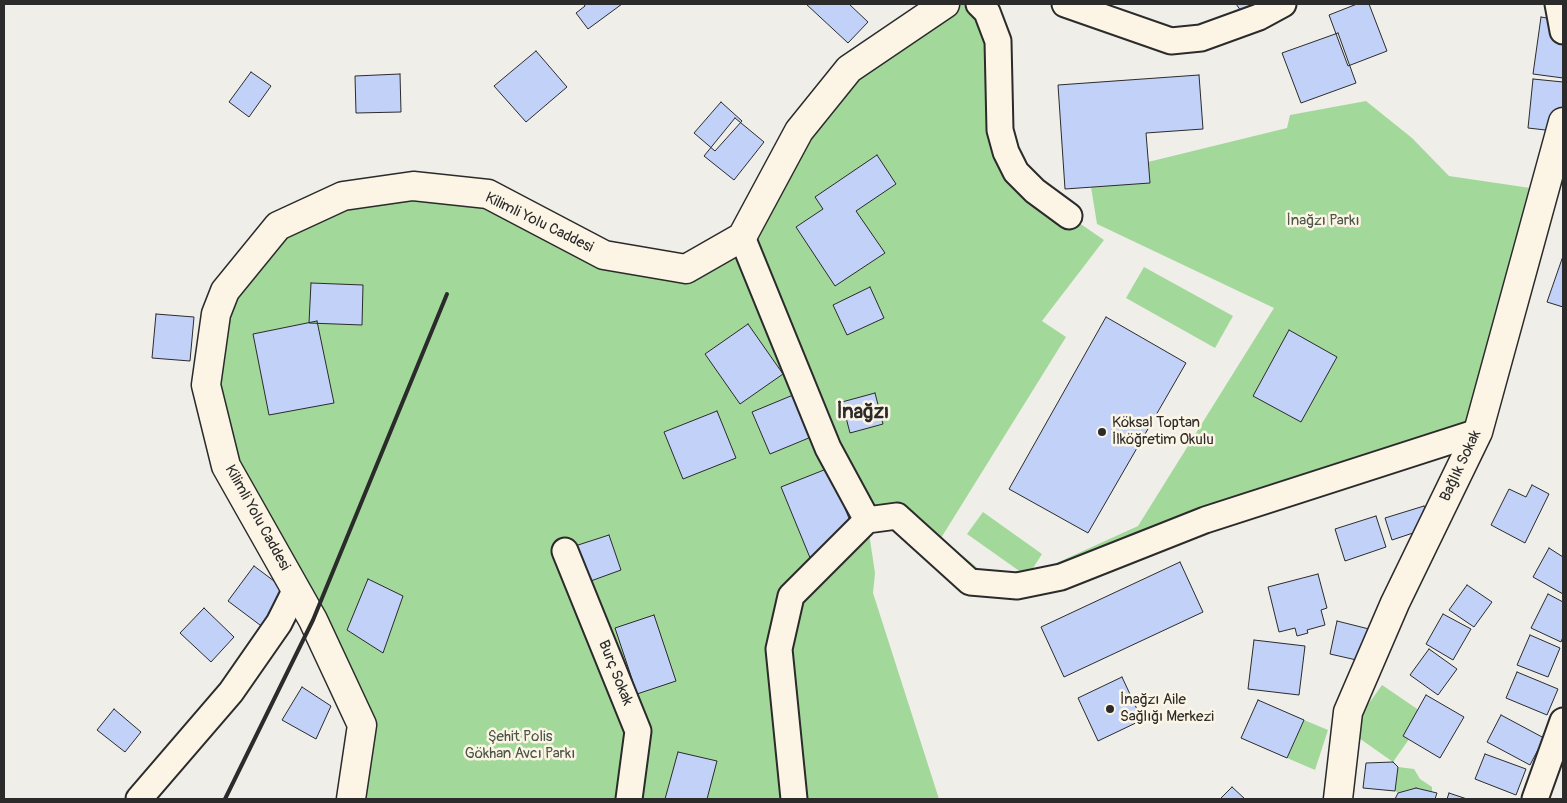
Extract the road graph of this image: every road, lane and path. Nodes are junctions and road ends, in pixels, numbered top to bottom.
1 (945, 4) edge
2 (979, 4) edge
3 (1064, 4) edge
4 (1282, 4) edge
5 (1558, 4) edge
6 (1563, 31) edge
7 (1563, 122) edge
8 (1069, 216) dead end
9 (742, 237) junction
10 (1478, 432) junction
11 (867, 520) junction
12 (565, 550) dead end
13 (296, 589) junction
14 (1563, 721) edge
15 (140, 799) edge
16 (351, 799) edge
17 (629, 799) edge
18 (794, 799) edge
19 (1338, 799) edge
20 (1535, 799) edge

1 - 9 main road
2 - 8 street
3 - 4 street
5 - 6 street
7 - 10 main road, Bağlık Sokak
9 - 11 street
9 - 13 main road, Kilimli Yolu Caddesi
10 - 11 street
10 - 19 main road, Bağlık Sokak
11 - 18 street
12 - 17 street, Burç Sokak
13 - 15 street
13 - 16 main road, Kilimli Yolu Caddesi
14 - 20 street

